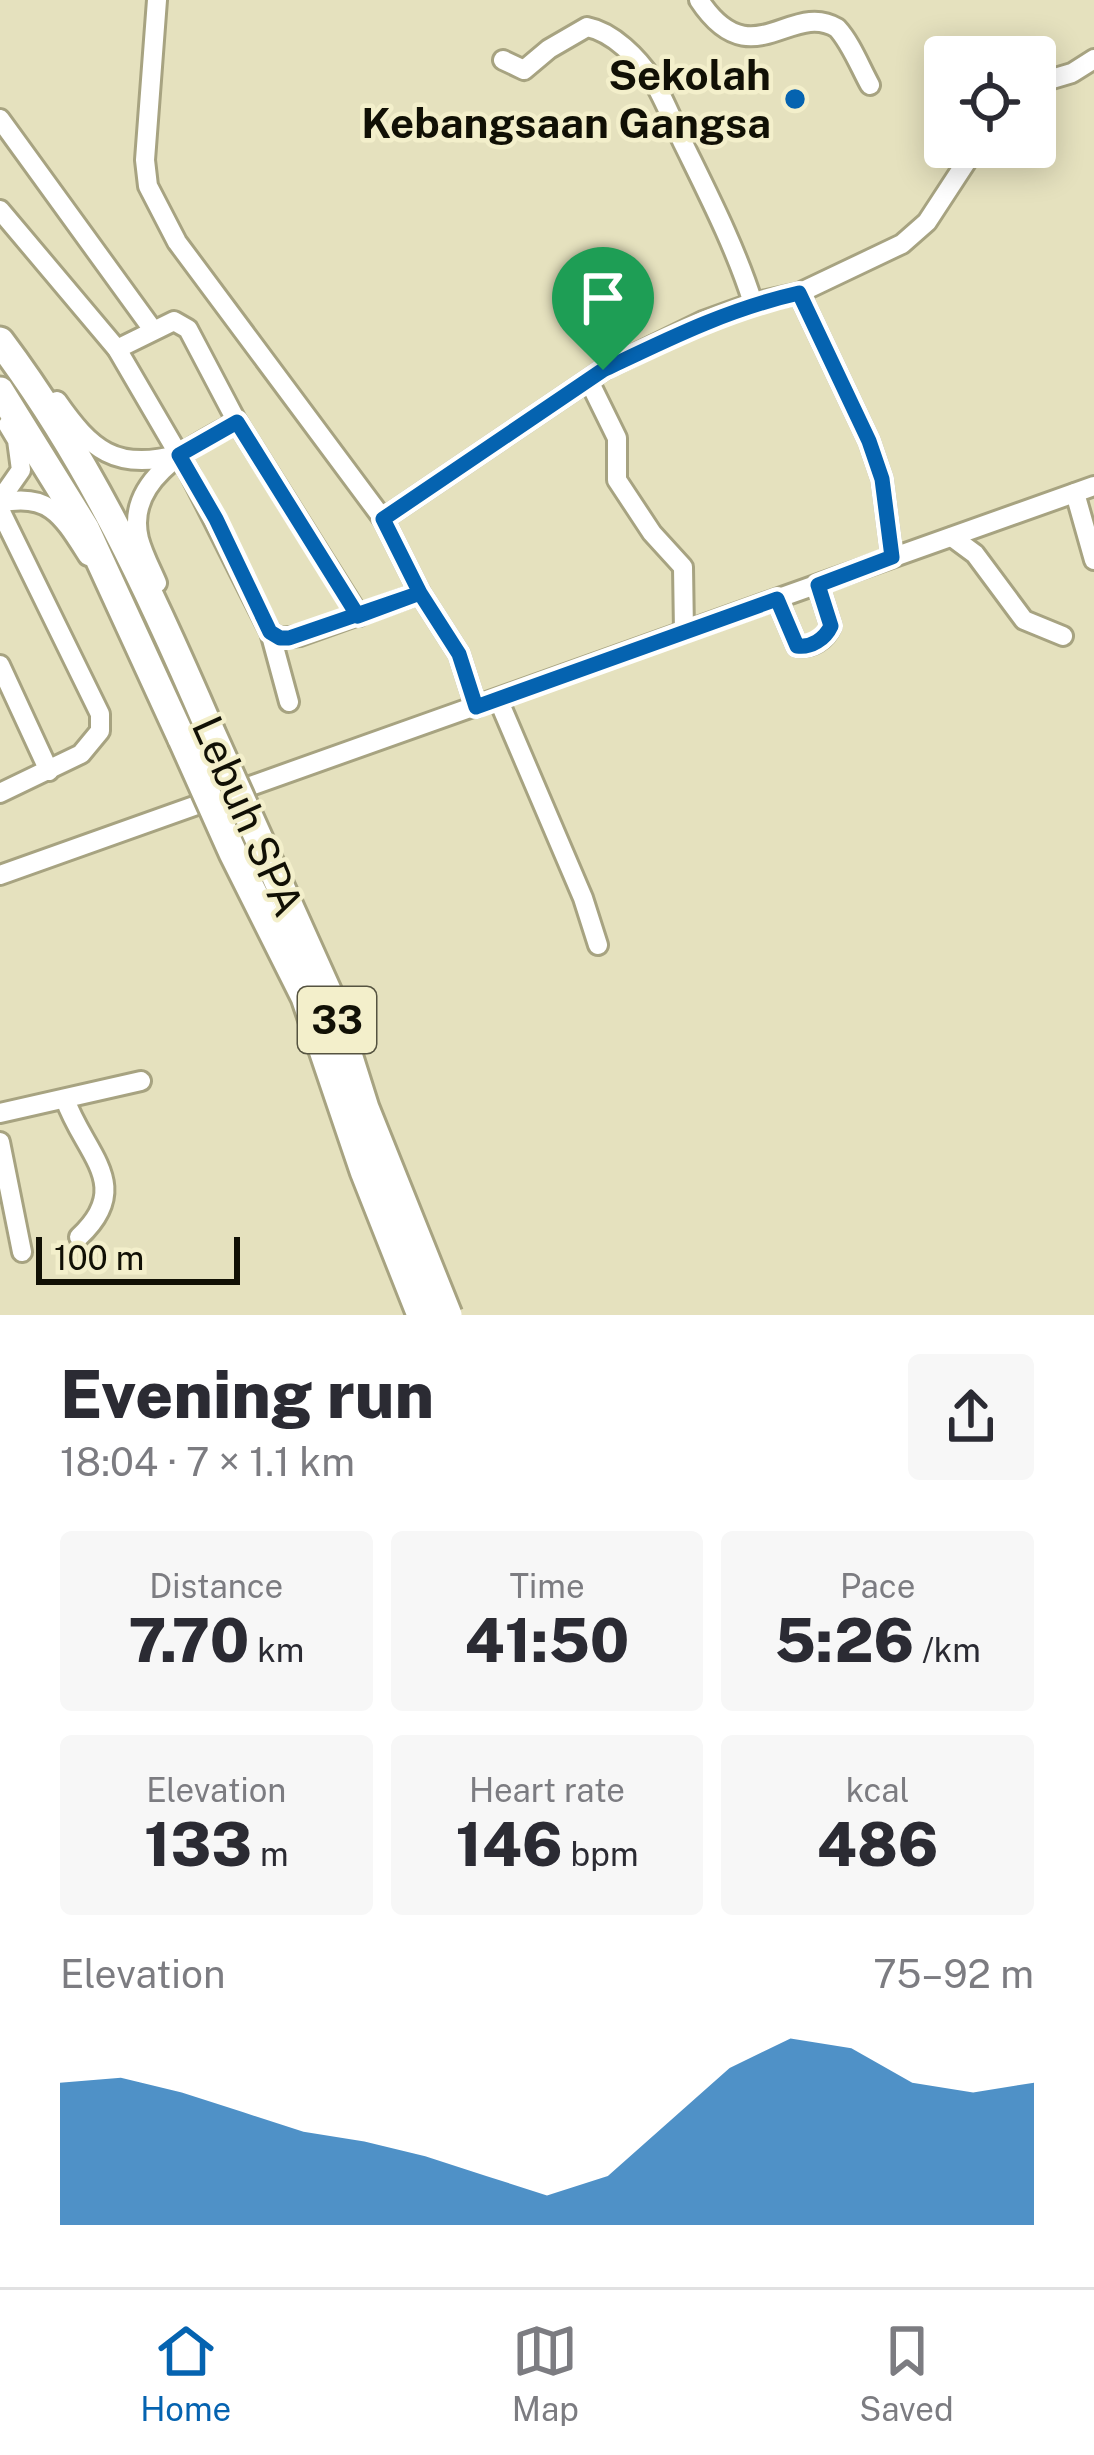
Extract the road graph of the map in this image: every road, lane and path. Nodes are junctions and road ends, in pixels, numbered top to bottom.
1 (157, 0) edge
2 (699, 0) edge
3 (1094, 59) edge
4 (503, 60) dead end
5 (1056, 78) edge
6 (870, 85) dead end
7 (0, 119) edge
8 (962, 168) edge
9 (0, 211) edge
10 (799, 293) junction
11 (752, 303) junction
12 (0, 325) edge
13 (153, 330) junction
14 (0, 340) edge
15 (117, 349) junction
16 (589, 380) junction
17 (0, 392) edge
18 (0, 410) edge
19 (237, 422) junction
20 (179, 455) junction
21 (1085, 490) edge
22 (0, 504) edge
23 (383, 519) junction
24 (952, 537) junction
25 (892, 557) junction
26 (1094, 560) edge
27 (818, 585) junction
28 (420, 593) junction
29 (777, 599) junction
30 (126, 615) junction
31 (358, 616) junction
32 (270, 632) junction
33 (684, 632) junction
34 (1063, 635) dead end
35 (180, 662) junction
36 (0, 665) edge
37 (498, 700) junction
38 (289, 702) dead end
39 (476, 707) junction
40 (49, 771) junction
41 (0, 793) edge
42 (0, 875) edge
43 (598, 945) dead end
44 (141, 1081) dead end
45 (65, 1099) junction
46 (0, 1113) edge
47 (0, 1142) edge
48 (79, 1237) dead end
49 (22, 1252) dead end
50 (421, 1315) edge
51 (448, 1315) edge

1 - 23 street
2 - 6 street
3 - 5 street
4 - 11 street
7 - 13 street
8 - 10 street
9 - 15 street
10 - 11 street
10 - 25 street
11 - 16 street
12 - 20 street
13 - 15 street
13 - 19 street
14 - 35 highway, Lebuh SPA / 33
15 - 20 street
16 - 23 street
16 - 33 street
17 - 30 highway, Lebuh SPA / 33
18 - 22 street
19 - 20 street
19 - 31 street
20 - 32 street
20 - 35 street
21 - 24 street
21 - 26 street
22 - 30 street
22 - 40 street
23 - 28 street
24 - 25 street
24 - 34 street
25 - 27 street
27 - 29 street
27 - 29 street
28 - 31 street
28 - 39 street
29 - 33 street
30 - 50 highway, Lebuh SPA / 33, bridge
31 - 32 street
32 - 38 street
33 - 37 street
35 - 51 highway, Lebuh SPA / 33, bridge
36 - 40 street
37 - 39 street
37 - 43 street
39 - 42 street
40 - 41 street
44 - 45 street
45 - 46 street
45 - 48 street
47 - 49 street

